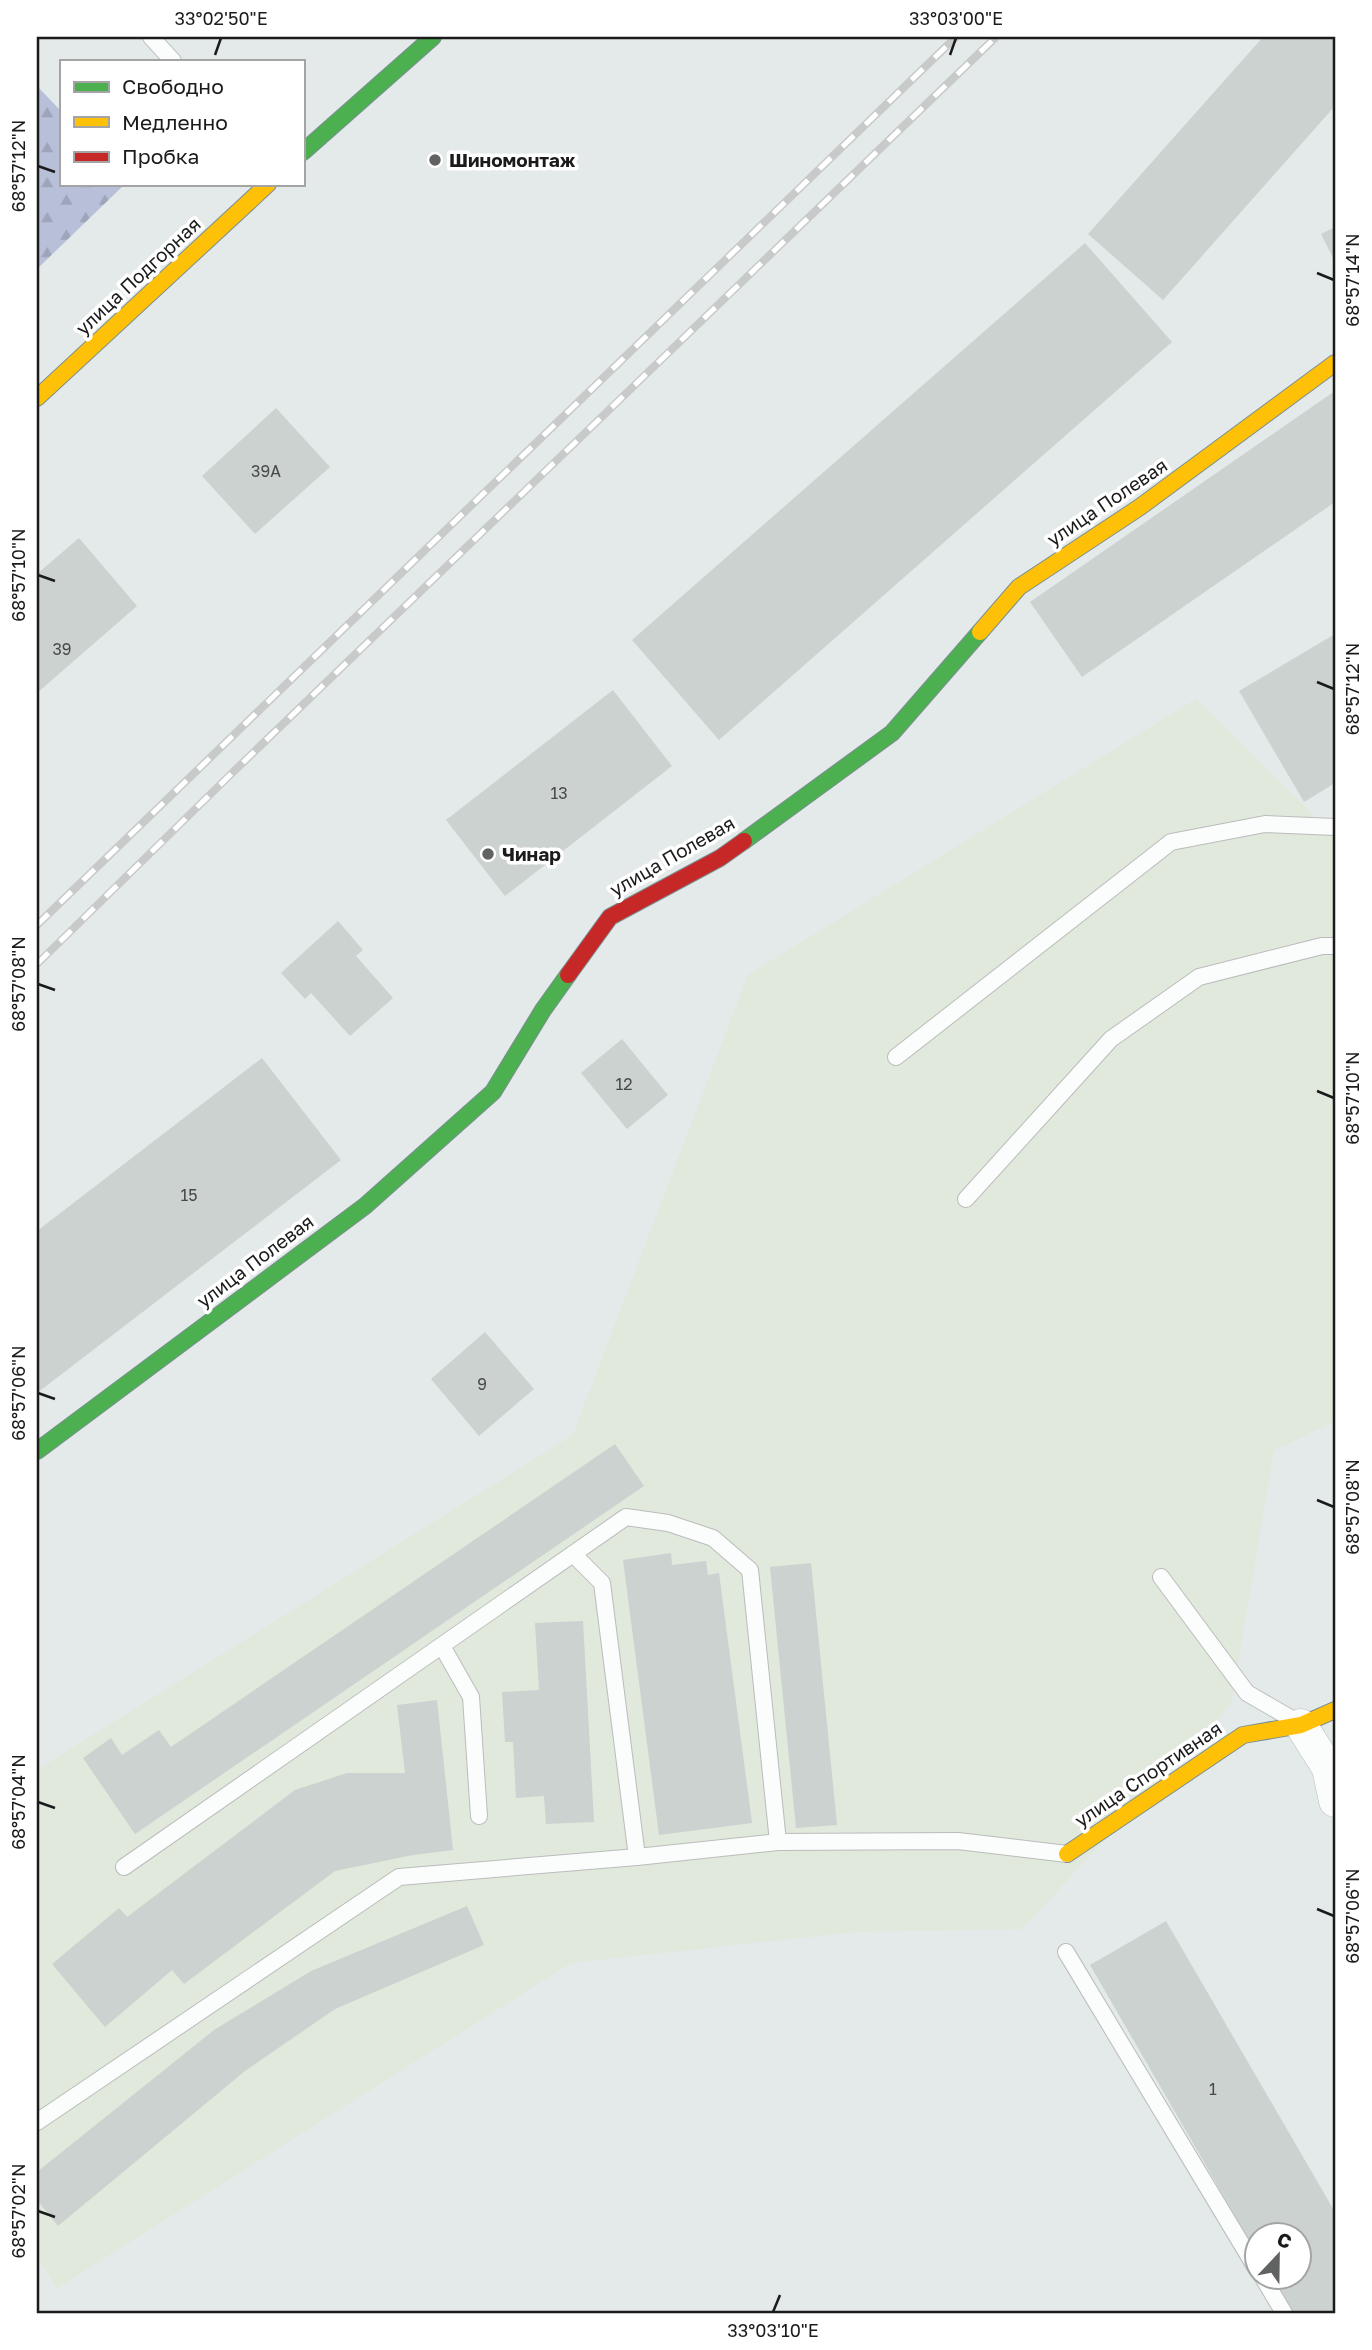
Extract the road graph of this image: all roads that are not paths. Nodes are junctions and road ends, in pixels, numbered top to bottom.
1 (433, 37) edge
2 (156, 38) edge
3 (172, 60) edge
4 (304, 151) edge
5 (266, 186) edge
6 (1335, 363) edge
7 (37, 398) edge
8 (1335, 827) edge
9 (1335, 946) edge
10 (896, 1057) dead end
11 (966, 1199) dead end
12 (37, 1451) edge
13 (573, 1554) junction
14 (1161, 1577) dead end
15 (442, 1646) junction
16 (1335, 1710) edge
17 (1301, 1725) junction
18 (1335, 1801) edge
19 (479, 1816) dead end
20 (778, 1842) junction
21 (1067, 1854) joint
22 (637, 1857) junction
23 (124, 1867) dead end
24 (1066, 1952) dead end
25 (37, 2122) edge
26 (1242, 2244) edge
27 (1270, 2290) edge
28 (1284, 2313) edge

1 - 4 street
2 - 3 lane
5 - 7 street, улица Подгорная
6 - 12 street, улица Полевая
8 - 10 lane
9 - 11 lane
13 - 15 lane
13 - 20 lane
13 - 22 lane
14 - 17 lane
15 - 19 lane
15 - 23 lane
16 - 17 street, улица Спортивная
17 - 18 street
17 - 21 street, улица Спортивная
20 - 21 lane
20 - 22 lane
22 - 25 lane
24 - 26 lane
27 - 28 lane

